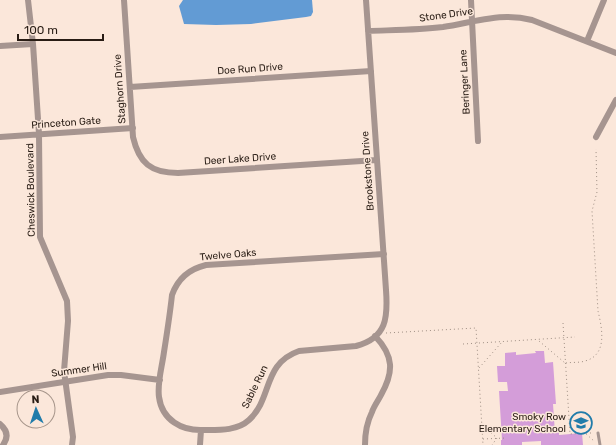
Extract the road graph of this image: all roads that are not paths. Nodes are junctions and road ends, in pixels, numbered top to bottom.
1 (28, 0) edge
2 (124, 0) edge
3 (366, 0) edge
4 (471, 0) edge
5 (604, 0) edge
6 (472, 22) junction
7 (368, 31) junction
8 (587, 42) junction
9 (33, 44) junction
10 (0, 46) edge
11 (616, 53) edge
12 (371, 71) junction
13 (130, 87) junction
14 (616, 100) edge
15 (133, 128) junction
16 (39, 134) junction
17 (0, 137) edge
18 (596, 137) dead end
19 (478, 141) dead end
20 (377, 160) junction
21 (384, 254) junction
22 (376, 338) junction
23 (160, 380) junction
24 (65, 382) junction
25 (0, 392) edge
26 (0, 424) edge
27 (201, 430) junction
28 (597, 434) road end
29 (3, 445) edge
30 (72, 445) edge
31 (200, 445) edge
32 (365, 445) edge
33 (600, 445) edge

1 - 9 street, Cheswick Boulevard
2 - 13 street, Staghorn Drive
3 - 7 street, Brookstone Drive
4 - 6 street, Beringer Lane
5 - 8 street
6 - 7 street, Stone Drive
6 - 8 street, Stone Drive
6 - 19 street, Beringer Lane
7 - 12 street, Brookstone Drive
8 - 11 street, Stone Drive
9 - 10 street
9 - 16 street, Cheswick Boulevard
12 - 13 street, Doe Run Drive
12 - 20 street, Brookstone Drive
13 - 15 street, Staghorn Drive
14 - 18 street
15 - 16 street, Princeton Gate
15 - 20 street, Deer Lake Drive
16 - 17 street, Princeton Gate
16 - 24 street, Cheswick Boulevard
20 - 21 street, Brookstone Drive
21 - 22 street, Brookstone Drive
21 - 23 street, Twelve Oaks
22 - 27 street, Sable Run
22 - 32 street
23 - 24 street, Summer Hill
23 - 27 street, Sable Run
24 - 25 street, Summer Hill
24 - 30 street, Cheswick Boulevard
26 - 29 street
27 - 31 street
28 - 33 lane

